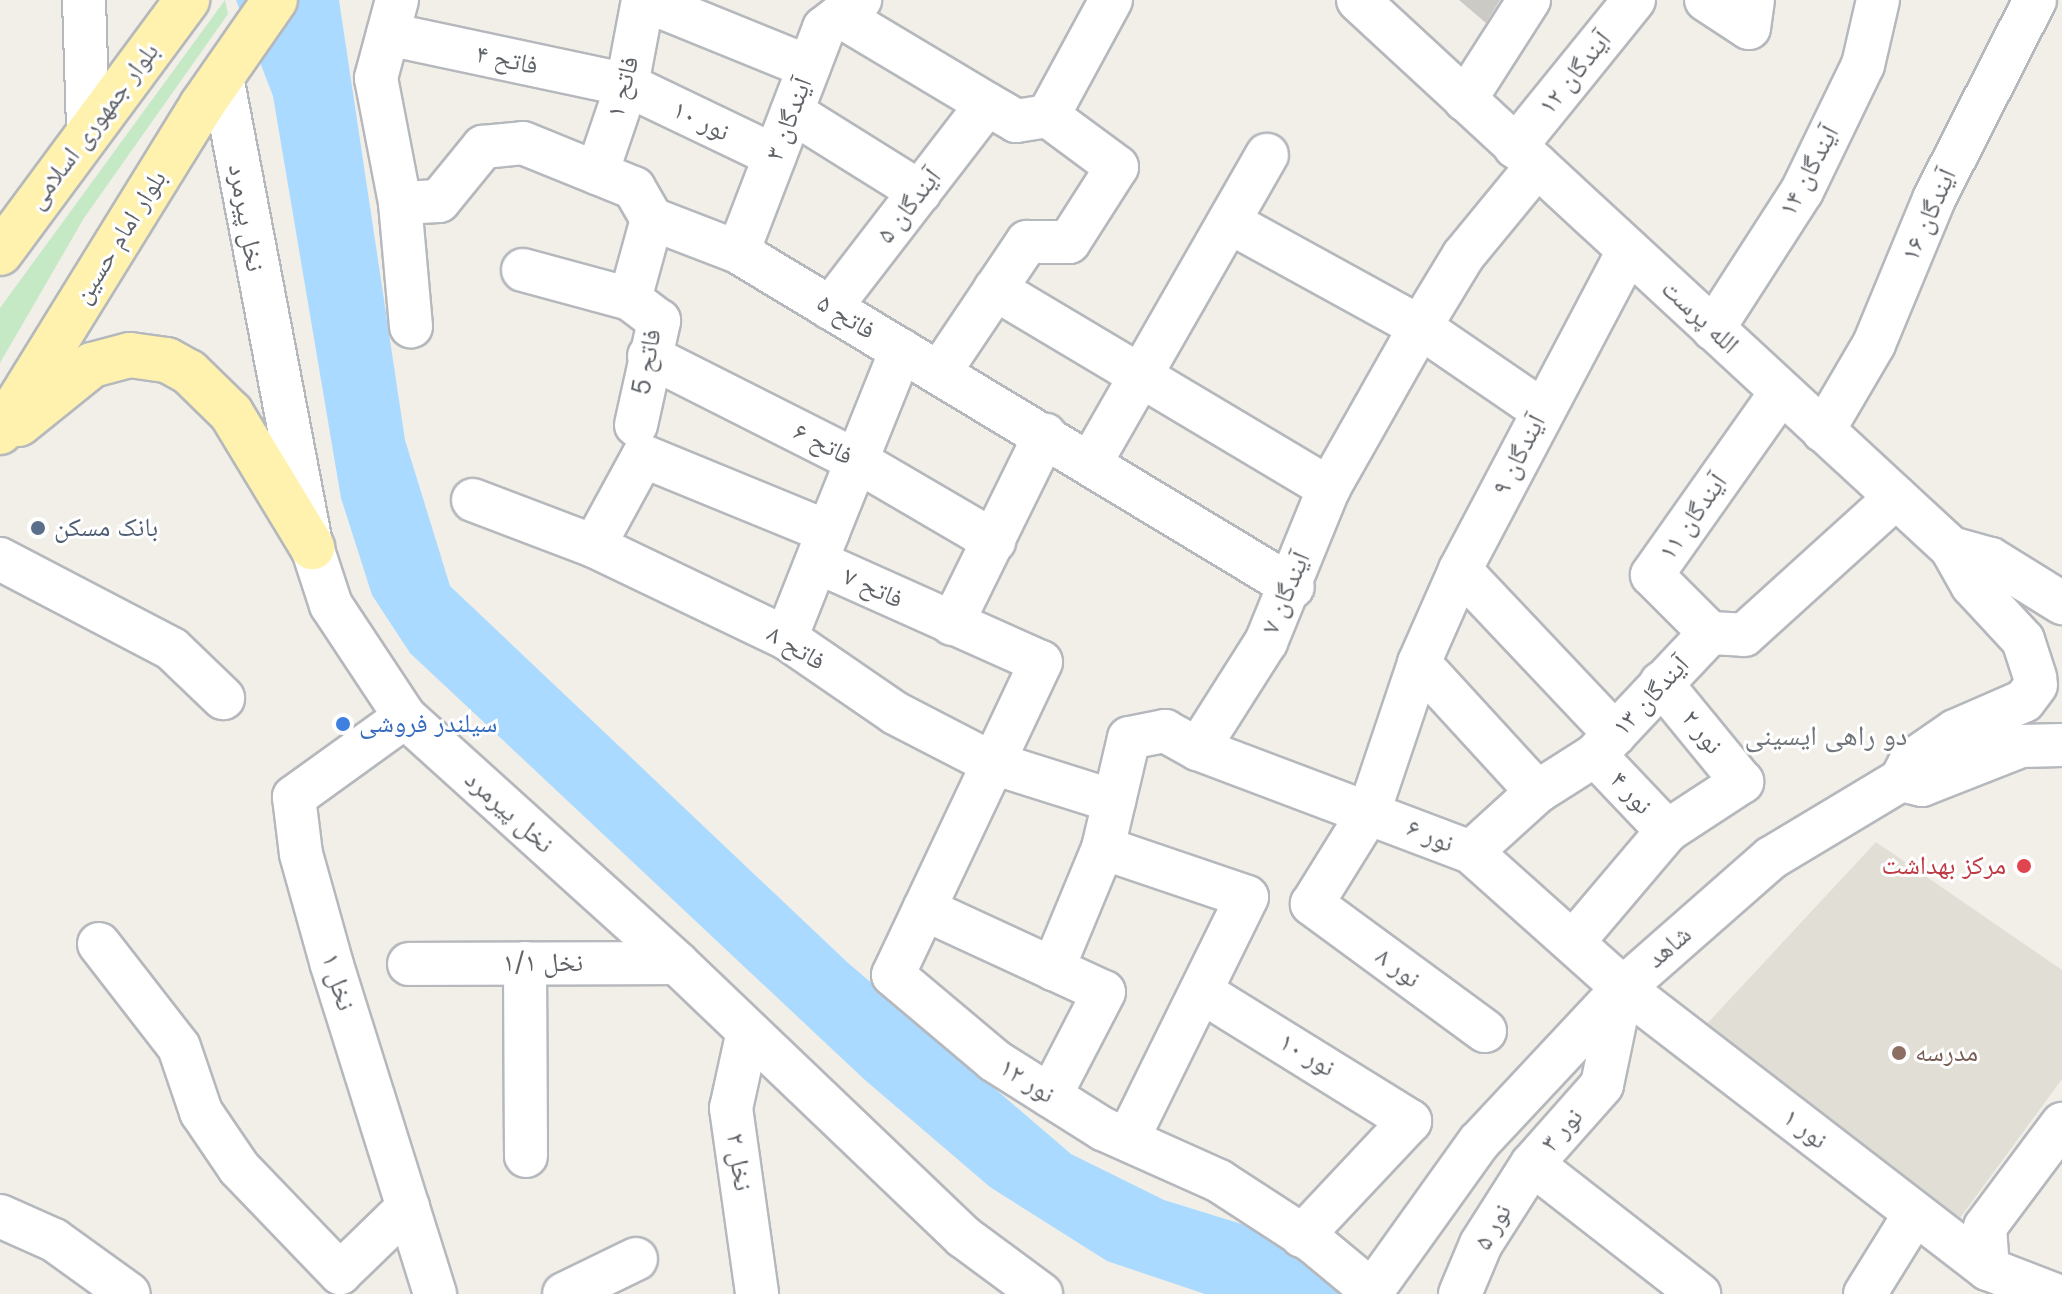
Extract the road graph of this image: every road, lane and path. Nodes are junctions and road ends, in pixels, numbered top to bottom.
1 (84, 0) edge
2 (187, 0) edge
3 (275, 0) edge
4 (643, 0) edge
5 (1111, 0) edge
6 (1358, 0) edge
7 (1529, 0) edge
8 (1634, 0) edge
9 (1706, 0) edge
10 (1753, 0) edge
11 (1878, 0) edge
12 (2035, 0) edge
13 (850, 8) edge
14 (392, 17) edge
15 (233, 61) junction
16 (809, 67) junction
17 (627, 85) junction
18 (1465, 100) junction
19 (987, 104) junction
20 (792, 112) junction
21 (1048, 116) junction
22 (88, 130) junction
23 (1267, 155) dead end
24 (775, 156) junction
25 (1526, 156) junction
26 (597, 173) junction
27 (920, 192) junction
28 (400, 203) junction
29 (652, 219) junction
30 (1229, 222) junction
31 (1628, 251) junction
32 (738, 252) junction
33 (0, 253) edge
34 (523, 270) dead end
35 (995, 289) junction
36 (630, 299) junction
37 (830, 308) junction
38 (411, 327) dead end
39 (1420, 327) junction
40 (1713, 329) junction
41 (901, 350) junction
42 (649, 356) junction
43 (939, 373) junction
44 (1139, 379) junction
45 (1781, 392) junction
46 (1541, 410) junction
47 (1823, 431) junction
48 (0, 432) edge
49 (1045, 435) junction
50 (640, 440) junction
51 (0, 442) edge
52 (857, 461) junction
53 (1091, 462) junction
54 (1329, 488) junction
55 (1896, 497) junction
56 (473, 500) dead end
57 (994, 541) junction
58 (594, 546) junction
59 (312, 547) junction
60 (823, 547) junction
61 (1951, 548) junction
62 (1460, 570) junction
63 (5, 574) edge
64 (1293, 587) junction
65 (2062, 603) edge
66 (952, 624) junction
67 (2062, 625) edge
68 (1710, 633) junction
69 (786, 638) junction
70 (1419, 663) junction
71 (2035, 682) junction
72 (1661, 683) junction
73 (223, 698) dead end
74 (405, 717) junction
75 (2062, 743) edge
76 (1605, 744) junction
77 (1198, 749) junction
78 (990, 762) junction
79 (1901, 780) junction
80 (1537, 792) junction
81 (1114, 801) junction
82 (1369, 812) junction
83 (1667, 831) junction
84 (1103, 848) junction
85 (1471, 852) junction
86 (1312, 904) joint
87 (924, 909) junction
88 (1573, 942) junction
89 (99, 944) dead end
90 (525, 963) junction
91 (677, 963) junction
92 (409, 964) dead end
93 (1053, 969) junction
94 (1623, 988) junction
95 (1202, 992) junction
96 (748, 1031) junction
97 (1485, 1031) dead end
98 (1050, 1096) junction
99 (2062, 1124) edge
100 (1129, 1137) junction
101 (526, 1156) dead end
102 (1532, 1164) junction
103 (408, 1207) junction
104 (1914, 1215) junction
105 (0, 1216) edge
106 (1302, 1236) junction
107 (636, 1259) dead end
108 (1988, 1269) junction
109 (1371, 1292) edge
110 (129, 1294) edge
111 (435, 1294) edge
112 (564, 1294) edge
113 (757, 1294) edge
114 (1041, 1294) edge
115 (1460, 1294) edge
116 (1699, 1294) edge
117 (1865, 1294) edge
118 (2053, 1294) edge

1 - 22 street
2 - 22 main road, بلوار جمهوری اسلامی
3 - 15 main road
4 - 16 street
4 - 17 street, فاتح ۱
5 - 21 street
6 - 18 street, الله پرست
7 - 18 street
8 - 25 street, آیندگان ۱۲
9 - 10 street
11 - 40 street, آیندگان ۱۴
12 - 47 street, آیندگان ۱۶
13 - 16 street, آیندگان ۳
13 - 19 street
14 - 17 street, فاتح ۴
14 - 28 street
15 - 48 main road, بلوار امام حسین
15 - 59 street, نخل پیرمرد
16 - 20 street, آیندگان ۳
17 - 24 street, نور ۱۰
17 - 26 street, فاتح ۱
18 - 25 street, الله پرست
19 - 21 street
19 - 27 street, آیندگان ۵
20 - 24 street, آیندگان ۳
20 - 27 street
21 - 35 street
22 - 33 main road, بلوار جمهوری اسلامی
23 - 30 street
24 - 32 street, آیندگان ۳
25 - 31 street, الله پرست
25 - 39 street, آیندگان ۷
26 - 28 street
26 - 29 street
27 - 37 street, آیندگان ۵
28 - 38 street
29 - 32 street, فاتح ۵
29 - 36 street, فاتح 5
30 - 39 street
30 - 44 street
31 - 40 street, الله پرست
31 - 46 street, آیندگان ۹
32 - 37 street, فاتح ۵
34 - 36 street
35 - 43 street
35 - 44 street
36 - 42 street, فاتح 5
37 - 41 street, فاتح ۵
39 - 46 street
39 - 54 street, آیندگان ۷
40 - 45 street, الله پرست
41 - 43 street, فاتح ۵
41 - 52 street
42 - 50 street, فاتح 5
42 - 52 street, فاتح ۶
43 - 49 street, فاتح ۵
44 - 53 street
44 - 54 street
45 - 47 street, الله پرست
45 - 68 street, آیندگان ۱۱
46 - 62 street, آیندگان ۹
47 - 55 street, الله پرست
49 - 53 street, فاتح ۵
49 - 57 street
50 - 58 street
50 - 60 street, فاتح ۷
51 - 59 main road
52 - 57 street, فاتح ۶
52 - 60 street
53 - 64 street, فاتح ۵
54 - 64 street, آیندگان ۷
55 - 61 street, الله پرست
55 - 68 street, آیندگان ۱۳
56 - 58 street, فاتح ۸
57 - 66 street
58 - 69 street, فاتح ۸
59 - 74 street, نخل پیرمرد
60 - 66 street, فاتح ۷
60 - 69 street
61 - 65 street, الله پرست
61 - 71 street
62 - 70 street, آیندگان ۹
62 - 76 street, نور ۴
63 - 73 street
64 - 77 street, آیندگان ۷
66 - 78 street, فاتح ۷
67 - 71 street
68 - 72 street, آیندگان ۱۳
69 - 78 street, فاتح ۸
70 - 80 street
70 - 82 street, آیندگان ۹
71 - 75 street
71 - 79 street, شاهد
72 - 76 street, آیندگان ۱۳
72 - 83 street, نور ۲
74 - 91 street, نخل پیرمرد
74 - 103 street, نخل ۱
75 - 79 street
76 - 80 street, آیندگان ۱۳
76 - 83 street, نور ۴
77 - 81 street
77 - 82 street, نور ۶
78 - 81 street, فاتح ۸
78 - 87 street, نور ۱۲
79 - 94 street, شاهد
80 - 85 street, آیندگان ۱۳
81 - 84 street
82 - 85 street, نور ۶
82 - 86 street, آیندگان ۹
83 - 88 street
84 - 93 street
84 - 95 street
85 - 88 street, نور ۶
86 - 97 street, نور ۸
87 - 93 street
87 - 98 street, نور ۱۲
88 - 94 street, نور ۶
89 - 103 street
90 - 91 street, نخل ۱/۱
90 - 92 street, نخل ۱/۱
90 - 101 street
91 - 96 street, نخل پیرمرد
93 - 98 street
94 - 102 street, نور ۳
94 - 104 street, نور ۱
94 - 109 street, شاهد
95 - 100 street
95 - 106 street, نور ۱۰
96 - 113 street, نخل ۲
96 - 114 street, نخل پیرمرد
98 - 100 street, نور ۱۲
99 - 108 street
100 - 106 street, نور ۱۲
102 - 115 street, نور ۵
102 - 116 street, نور ۳
103 - 111 street, نخل ۱
104 - 108 street, نور ۱
104 - 117 street
105 - 110 street
106 - 109 street, نور ۱۲
107 - 112 street
108 - 118 street, نور ۱

